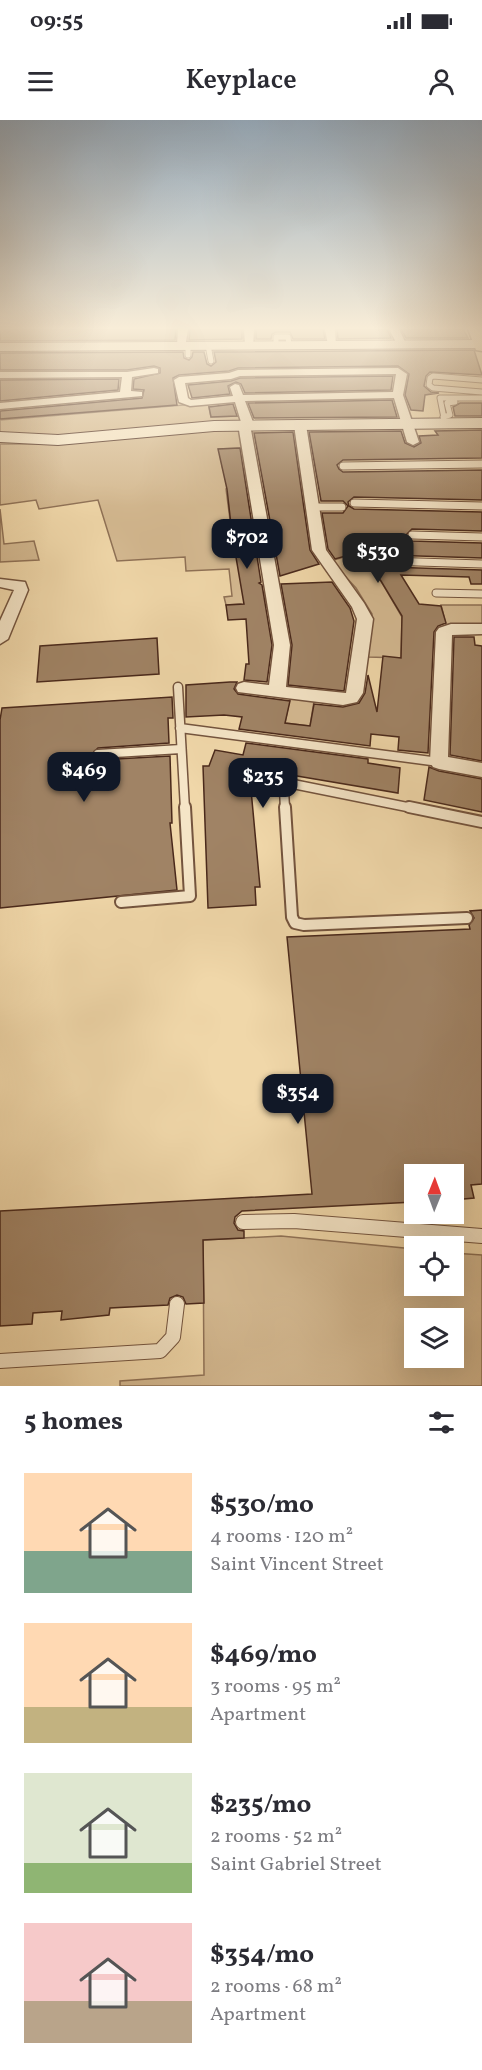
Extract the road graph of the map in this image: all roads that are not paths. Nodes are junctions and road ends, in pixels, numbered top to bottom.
1 (125, 388) edge
2 (181, 388) edge
3 (236, 388) edge
4 (399, 388) edge
5 (138, 394) dead end
6 (125, 395) junction
7 (398, 395) junction
8 (240, 398) junction
9 (477, 401) edge
10 (0, 406) edge
11 (406, 423) junction
12 (482, 423) edge
13 (300, 425) junction
14 (246, 426) junction
15 (0, 437) edge
16 (413, 442) dead end
17 (482, 464) edge
18 (343, 466) dead end
19 (354, 504) dead end
20 (482, 506) edge
21 (313, 507) junction
22 (342, 507) dead end
23 (412, 535) dead end
24 (482, 537) edge
25 (387, 561) dead end
26 (482, 564) edge
27 (0, 583) edge
28 (436, 593) dead end
29 (482, 594) edge
30 (482, 629) edge
31 (0, 639) edge
32 (178, 687) dead end
33 (244, 688) dead end
34 (277, 692) junction
35 (180, 728) junction
36 (181, 748) junction
37 (98, 754) dead end
38 (439, 762) junction
39 (482, 770) edge
40 (482, 822) edge
41 (122, 902) dead end
42 (467, 918) dead end
43 (243, 1222) dead end
44 (482, 1236) edge
45 (177, 1304) dead end
46 (0, 1361) edge

1 - 6 street
2 - 8 street
3 - 8 street
4 - 7 street
5 - 6 street
6 - 10 street
7 - 8 street
7 - 11 street
8 - 14 street
9 - 9 lane
11 - 12 main road
11 - 13 main road
11 - 16 street
13 - 14 main road
13 - 21 street
14 - 15 main road
14 - 34 street
17 - 18 lane
19 - 20 lane
21 - 22 lane
21 - 34 street
23 - 24 lane
25 - 26 lane
27 - 31 street
28 - 29 lane
30 - 38 street
32 - 35 lane
33 - 34 street
35 - 36 lane
35 - 38 lane
36 - 37 lane
36 - 41 lane
38 - 39 street
40 - 42 lane
43 - 44 lane
45 - 46 lane

